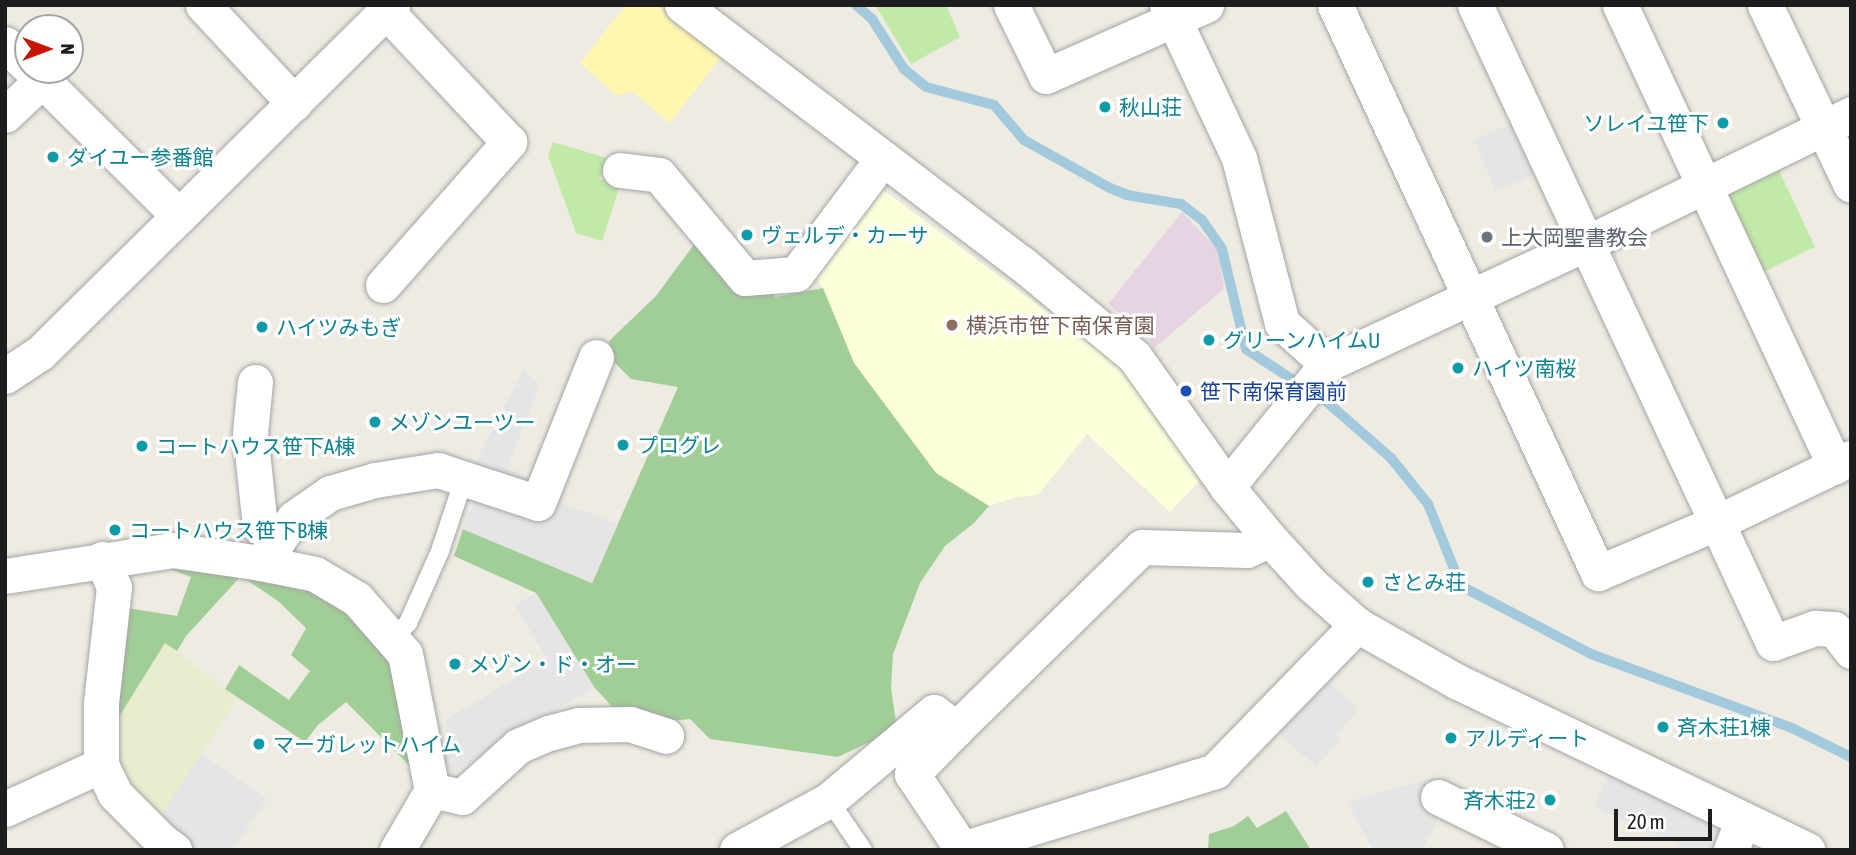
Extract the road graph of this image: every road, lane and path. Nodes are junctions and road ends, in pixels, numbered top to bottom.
1 (203, 5) edge
2 (682, 5) edge
3 (1011, 5) edge
4 (1206, 5) edge
5 (1335, 5) edge
6 (1475, 5) edge
7 (1620, 5) edge
8 (1765, 5) edge
9 (389, 8) edge
10 (1171, 13) edge
11 (26, 84) edge
12 (46, 84) edge
13 (294, 103) junction
14 (5, 115) edge
15 (1837, 120) edge
16 (883, 158) junction
17 (620, 170) dead end
18 (1706, 185) junction
19 (1851, 185) edge
20 (179, 216) junction
21 (1587, 243) junction
22 (383, 285) dead end
23 (1472, 297) junction
24 (596, 356) dead end
25 (1324, 368) junction
26 (5, 376) edge
27 (255, 382) dead end
28 (1845, 467) edge
29 (464, 479) junction
30 (1227, 487) junction
31 (1716, 523) junction
32 (1270, 539) junction
33 (270, 552) junction
34 (102, 559) junction
35 (5, 576) edge
36 (1357, 625) junction
37 (393, 640) junction
38 (1851, 651) edge
39 (956, 729) junction
40 (666, 736) dead end
41 (101, 765) junction
42 (432, 790) junction
43 (1438, 797) dead end
44 (829, 800) junction
45 (5, 809) edge
46 (1737, 835) edge
47 (174, 850) edge
48 (397, 850) edge
49 (737, 850) edge
50 (863, 850) edge
51 (1546, 850) edge
52 (1807, 850) edge

1 - 13 street
2 - 16 street
3 - 10 street
4 - 10 street
5 - 23 street
6 - 21 street
7 - 18 street
8 - 15 street
9 - 13 street
9 - 22 street
10 - 25 street
11 - 14 street
12 - 20 street
13 - 20 street
15 - 18 street
15 - 19 street
16 - 17 street
16 - 30 street
18 - 21 street
18 - 28 street
20 - 26 street
21 - 23 street
21 - 31 street
23 - 25 street
23 - 31 street
24 - 29 street
25 - 30 street
27 - 33 street
28 - 31 street
29 - 33 street
29 - 37 lane
30 - 32 street
31 - 38 street
32 - 36 street
32 - 39 street
33 - 34 street
33 - 37 street
34 - 35 street
34 - 41 street
36 - 39 street
36 - 46 street
37 - 42 street
39 - 44 street
40 - 42 street
41 - 45 street
41 - 47 street
42 - 48 street
43 - 51 street
44 - 49 street
44 - 50 lane
46 - 52 street

